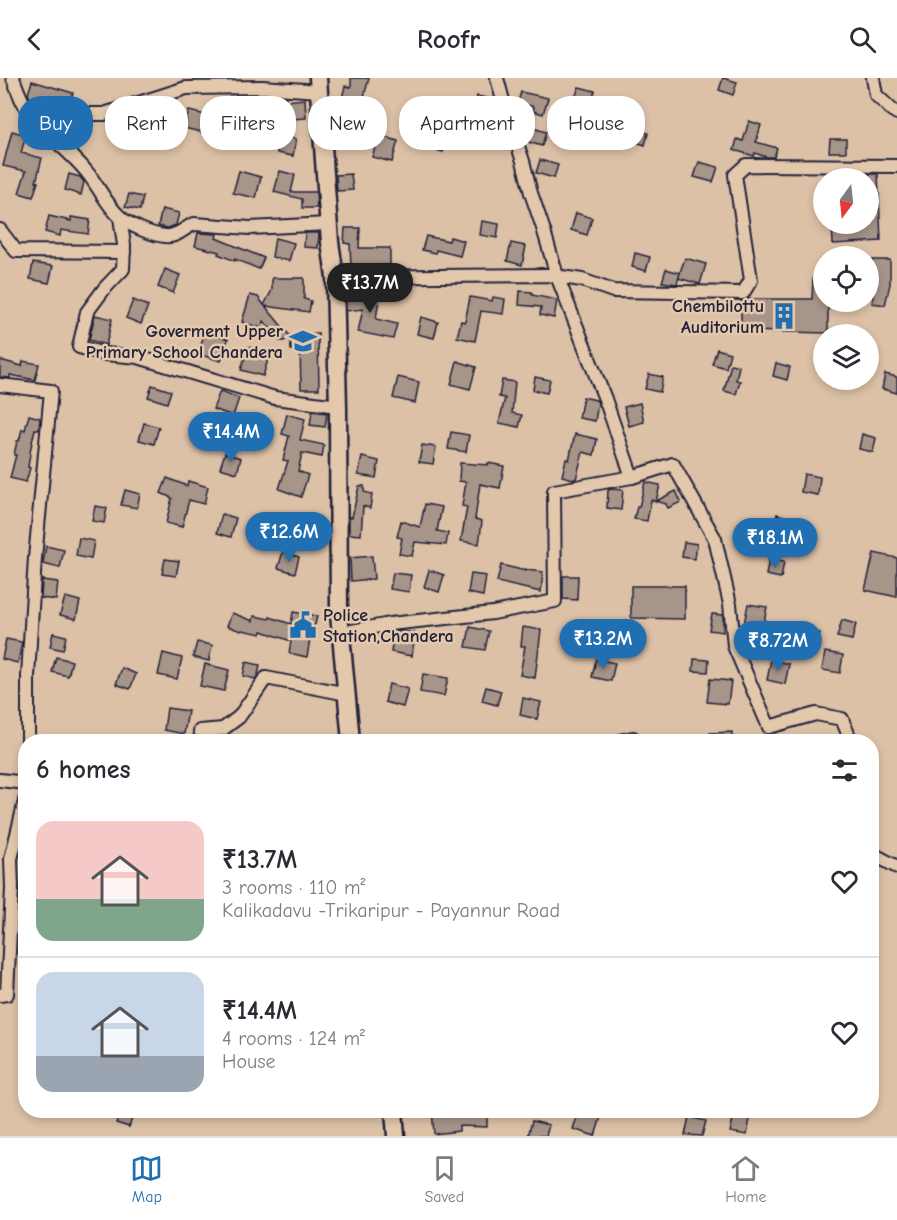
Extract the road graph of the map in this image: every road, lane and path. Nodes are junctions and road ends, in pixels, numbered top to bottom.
1 (13, 78) edge
2 (497, 78) edge
3 (873, 78) edge
4 (318, 85) edge
5 (20, 96) edge
6 (897, 113) edge
7 (93, 114) edge
8 (66, 150) edge
9 (897, 166) edge
10 (120, 217) junction
11 (328, 224) junction
12 (0, 230) edge
13 (124, 252) junction
14 (558, 276) junction
15 (335, 277) junction
16 (0, 385) edge
17 (338, 406) junction
18 (633, 477) junction
19 (341, 633) junction
20 (347, 694) junction
21 (200, 731) dead end
22 (28, 734) edge
23 (350, 734) edge
24 (848, 734) edge
25 (0, 780) edge
26 (18, 782) edge
27 (18, 830) edge
28 (879, 857) edge
29 (897, 867) edge
30 (0, 995) edge
31 (395, 1118) edge
32 (396, 1136) edge

1 - 5 street
2 - 14 street
3 - 6 street
4 - 7 street
4 - 11 main road
8 - 10 street
9 - 14 street
10 - 11 street
10 - 13 street
11 - 15 main road
12 - 13 street
13 - 17 street
14 - 15 street
14 - 18 street
15 - 17 main road
16 - 22 street
17 - 19 main road
18 - 19 street
18 - 24 street
19 - 20 main road
20 - 21 street
20 - 23 main road
25 - 26 street
27 - 30 street
28 - 29 street
31 - 32 main road

